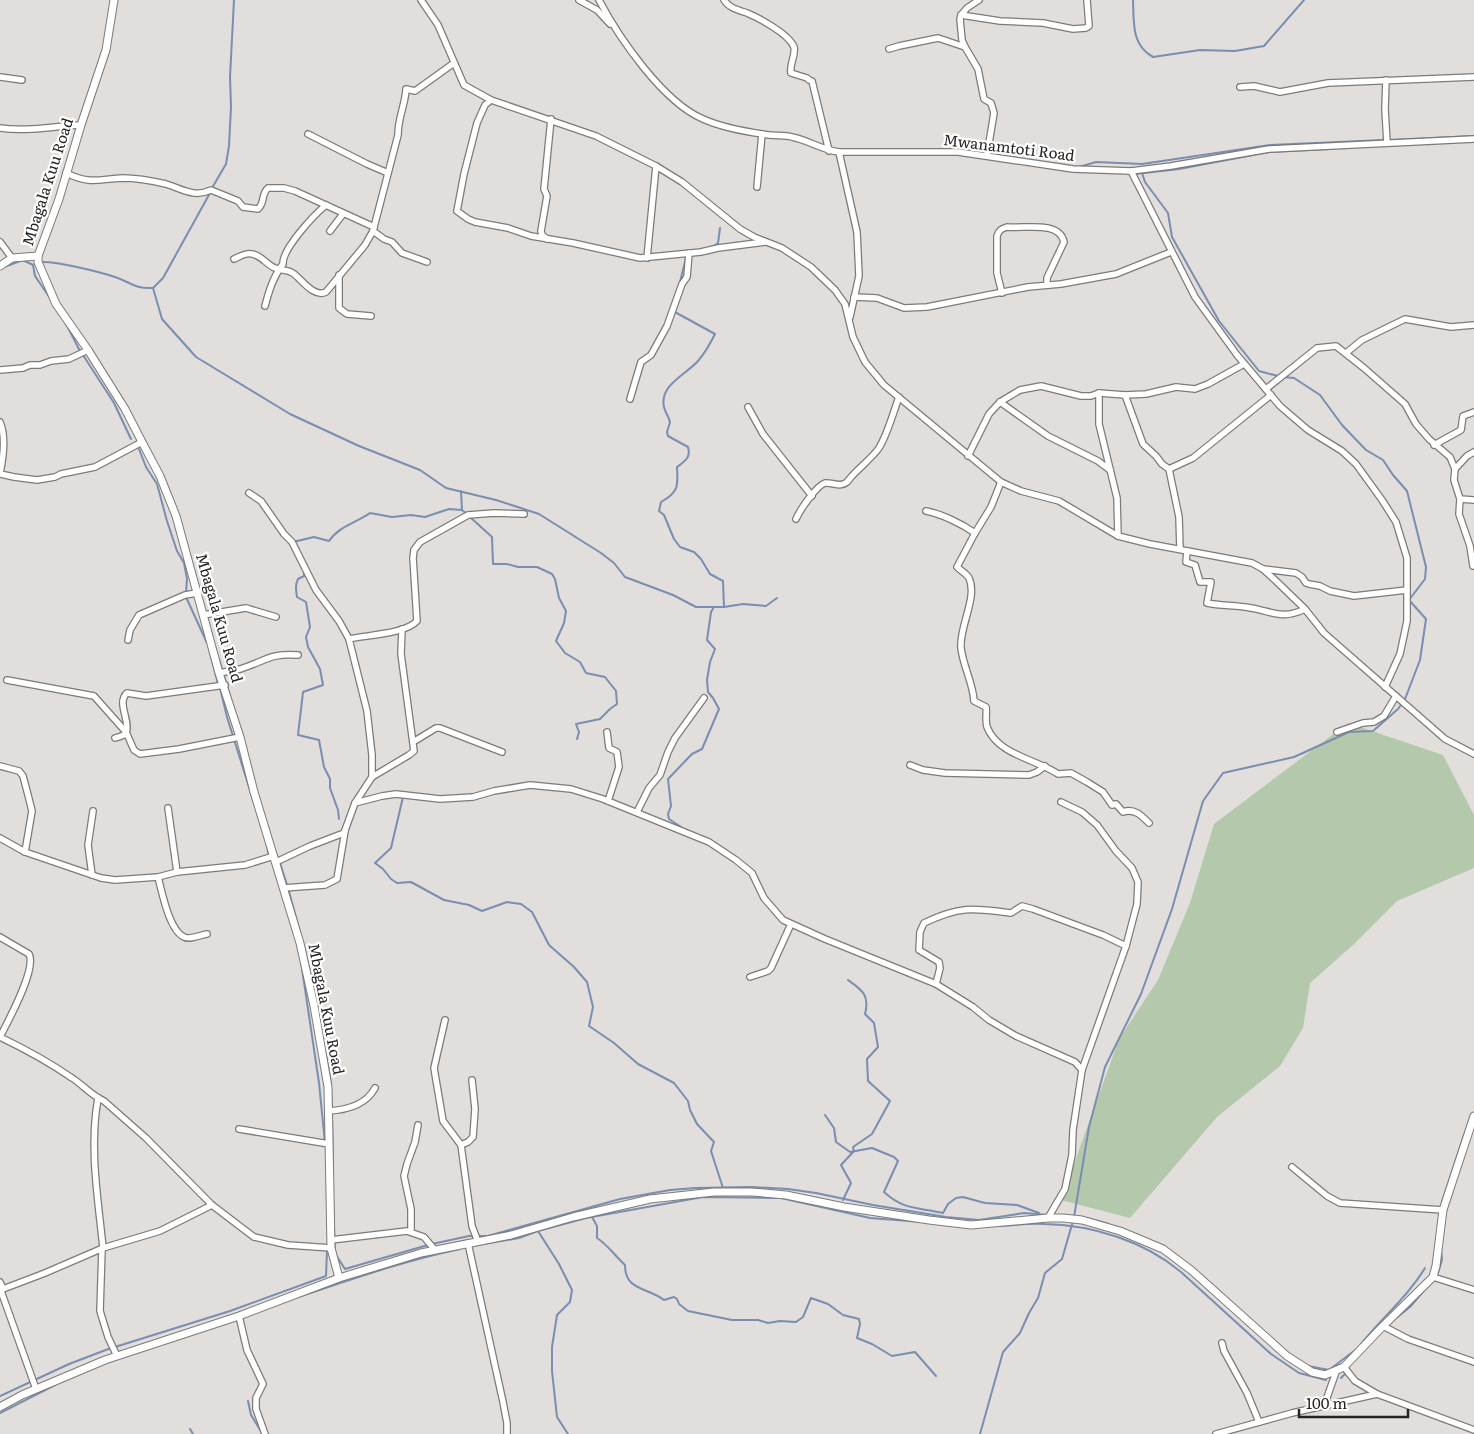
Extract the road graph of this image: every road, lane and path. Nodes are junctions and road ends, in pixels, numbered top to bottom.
1 (114, 0) edge
2 (420, 0) edge
3 (579, 0) edge
4 (599, 0) edge
5 (724, 0) edge
6 (979, 0) edge
7 (1087, 0) edge
8 (961, 15) junction
9 (621, 37) junction
10 (965, 47) junction
11 (889, 50) dead end
12 (454, 63) junction
13 (1474, 77) edge
14 (0, 78) edge
15 (22, 80) dead end
16 (1386, 80) junction
17 (1240, 87) dead end
18 (491, 100) junction
19 (551, 119) junction
20 (81, 125) junction
21 (0, 128) edge
22 (308, 134) dead end
23 (762, 134) junction
24 (1474, 140) edge
25 (1387, 143) junction
26 (828, 151) junction
27 (839, 152) junction
28 (987, 155) junction
29 (656, 166) junction
30 (1131, 171) junction
31 (388, 172) junction
32 (66, 173) junction
33 (757, 187) dead end
34 (326, 206) junction
35 (343, 214) junction
36 (374, 229) junction
37 (330, 231) dead end
38 (547, 239) junction
39 (0, 242) edge
40 (767, 242) junction
41 (1172, 252) junction
42 (688, 253) junction
43 (38, 256) junction
44 (12, 258) junction
45 (647, 258) junction
46 (234, 259) dead end
47 (427, 262) dead end
48 (0, 266) edge
49 (280, 269) junction
50 (339, 275) junction
51 (1048, 285) junction
52 (1002, 293) junction
53 (854, 297) junction
54 (265, 306) dead end
55 (371, 316) dead end
56 (849, 321) junction
57 (1474, 325) edge
58 (88, 350) junction
59 (1346, 353) junction
60 (1244, 364) junction
61 (0, 370) edge
62 (1266, 389) junction
63 (1099, 393) junction
64 (1125, 395) junction
65 (1271, 395) junction
66 (899, 397) junction
67 (630, 399) dead end
68 (1000, 402) junction
69 (748, 407) dead end
70 (1474, 412) edge
71 (0, 422) edge
72 (142, 442) junction
73 (1434, 445) junction
74 (1474, 452) edge
75 (968, 456) junction
76 (1169, 469) junction
77 (1455, 469) junction
78 (1110, 470) junction
79 (0, 473) edge
80 (1001, 482) junction
81 (249, 493) dead end
82 (812, 496) junction
83 (1460, 499) junction
84 (1474, 500) edge
85 (926, 510) dead end
86 (524, 514) dead end
87 (796, 519) dead end
88 (975, 533) junction
89 (1118, 536) junction
90 (1183, 550) junction
91 (1474, 566) edge
92 (1263, 569) junction
93 (1407, 590) junction
94 (197, 593) junction
95 (1305, 609) junction
96 (203, 615) junction
97 (276, 617) dead end
98 (402, 629) junction
99 (349, 639) junction
100 (128, 640) dead end
101 (298, 655) dead end
102 (220, 673) junction
103 (7, 680) dead end
104 (224, 685) junction
105 (1385, 687) junction
106 (704, 698) dead end
107 (1398, 698) junction
108 (126, 732) junction
109 (607, 732) dead end
110 (1337, 732) dead end
111 (240, 737) junction
112 (115, 738) dead end
113 (413, 742) junction
114 (502, 752) dead end
115 (1474, 754) edge
116 (910, 765) dead end
117 (0, 766) edge
118 (1045, 766) junction
119 (372, 777) junction
120 (608, 801) junction
121 (1061, 802) dead end
122 (355, 803) junction
123 (168, 808) dead end
124 (93, 811) dead end
125 (637, 812) junction
126 (1149, 823) dead end
127 (345, 831) junction
128 (0, 838) edge
129 (26, 852) junction
130 (275, 859) junction
131 (177, 872) junction
132 (92, 875) junction
133 (158, 877) junction
134 (284, 888) junction
135 (791, 924) junction
136 (207, 934) dead end
137 (0, 937) edge
138 (1126, 946) junction
139 (750, 977) dead end
140 (936, 984) junction
141 (445, 1020) dead end
142 (0, 1037) edge
143 (1082, 1070) junction
144 (472, 1080) dead end
145 (375, 1088) dead end
146 (98, 1098) junction
147 (328, 1111) junction
148 (1474, 1116) edge
149 (418, 1125) dead end
150 (238, 1129) dead end
151 (330, 1144) junction
152 (462, 1145) junction
153 (1292, 1167) dead end
154 (212, 1205) junction
155 (1443, 1210) junction
156 (1048, 1218) junction
157 (411, 1232) junction
158 (331, 1240) junction
159 (478, 1242) junction
160 (468, 1243) junction
161 (103, 1248) junction
162 (331, 1248) junction
163 (435, 1250) junction
164 (1433, 1277) junction
165 (339, 1278) junction
166 (0, 1282) edge
167 (1474, 1290) edge
168 (1, 1291) edge
169 (239, 1316) junction
170 (1383, 1326) junction
171 (1222, 1343) dead end
172 (117, 1356) junction
173 (1474, 1362) edge
174 (1344, 1367) junction
175 (1336, 1372) junction
176 (36, 1389) junction
177 (1377, 1394) junction
178 (1324, 1406) junction
179 (0, 1407) edge
180 (1258, 1422) junction
181 (1474, 1430) edge
182 (265, 1434) edge
183 (507, 1434) edge
184 (1216, 1434) edge

1 - 20 street, Mbagala Kuu Road
2 - 12 street
3 - 9 street
4 - 9 street, Mwanamtoti Road
5 - 26 street
6 - 8 street
7 - 8 street
8 - 10 street
9 - 23 street, Mwanamtoti Road
10 - 11 street
10 - 28 street
12 - 18 street
12 - 31 street
13 - 16 street
14 - 15 street
16 - 17 street
16 - 25 street
18 - 19 street
18 - 38 street
19 - 29 street
19 - 38 street
20 - 21 street
20 - 32 street, Mbagala Kuu Road
22 - 31 street
23 - 26 street, Mwanamtoti Road
23 - 33 street
24 - 25 street, Mwanamtoti Road
25 - 30 street, Mwanamtoti Road
26 - 27 street, Mwanamtoti Road
27 - 28 street, Mwanamtoti Road
27 - 53 street
28 - 30 street, Mwanamtoti Road
29 - 40 street
29 - 45 street
30 - 41 street
31 - 36 street
32 - 34 street
32 - 43 street, Mbagala Kuu Road
34 - 35 street
34 - 49 street
35 - 36 street
35 - 37 street
36 - 47 street
36 - 50 street
38 - 45 street
39 - 44 street
40 - 42 street
40 - 56 street
41 - 51 street
41 - 60 street
42 - 45 street
42 - 67 street
43 - 44 street
43 - 58 street, Mbagala Kuu Road
44 - 48 street
46 - 49 street
49 - 50 street
49 - 54 street
50 - 55 street
51 - 52 street
51 - 52 street
52 - 53 street
53 - 56 street
56 - 66 street
57 - 59 street
58 - 61 street
58 - 72 street, Mbagala Kuu Road
59 - 62 street
59 - 73 street
60 - 62 street
60 - 64 street
62 - 65 street
63 - 64 street
63 - 68 street
63 - 78 street
64 - 76 street
65 - 76 street
65 - 93 street
66 - 75 street
66 - 82 street
68 - 75 street
68 - 78 street
69 - 82 street
70 - 73 street
71 - 79 street
72 - 79 street
72 - 94 street, Mbagala Kuu Road
73 - 77 street
74 - 77 street
75 - 80 street
76 - 90 street
77 - 83 street
78 - 89 street
80 - 88 street
80 - 89 street
81 - 99 street
82 - 87 street
83 - 84 street
83 - 91 street
85 - 88 street
86 - 98 street
88 - 118 street
89 - 90 street
90 - 92 street
90 - 95 street
92 - 93 street
92 - 95 street
93 - 105 street
94 - 96 street, Mbagala Kuu Road
94 - 100 street
95 - 105 street
96 - 97 street
96 - 102 street, Mbagala Kuu Road
98 - 99 street
98 - 113 street
99 - 119 street
101 - 102 street
102 - 104 street, Mbagala Kuu Road
103 - 108 street
104 - 108 street
104 - 111 street, Mbagala Kuu Road
105 - 107 street
106 - 125 street
107 - 110 street
107 - 115 street
108 - 111 street
108 - 112 street
109 - 120 street
111 - 130 street, Mbagala Kuu Road
113 - 114 street
113 - 119 street
116 - 118 street
117 - 129 street
118 - 126 street
119 - 122 street
120 - 122 street
120 - 125 street
121 - 138 street
122 - 127 street
123 - 131 street
124 - 132 street
125 - 135 street
127 - 130 street
127 - 134 street
128 - 129 street
129 - 132 street
130 - 131 street
130 - 134 street, Mbagala Kuu Road
131 - 133 street
132 - 133 street
133 - 136 street
134 - 147 street, Mbagala Kuu Road
135 - 139 street
135 - 140 street
137 - 142 street
138 - 140 street
138 - 143 street
140 - 143 street
141 - 152 street
142 - 146 street
143 - 156 street
144 - 152 street
145 - 147 street
146 - 154 street
146 - 161 street
147 - 151 street, Mbagala Kuu Road
148 - 155 street
149 - 157 street
150 - 151 street
151 - 158 street, Mbagala Kuu Road
152 - 159 street
153 - 155 street
154 - 161 street
154 - 162 street
155 - 164 street
156 - 159 street
156 - 175 street
157 - 158 street
157 - 163 street
158 - 162 street, Mbagala Kuu Road
159 - 160 street
160 - 163 street
160 - 183 street
161 - 168 street
161 - 172 street
162 - 165 street, Mbagala Kuu Road
163 - 165 street
164 - 167 street
164 - 170 street
165 - 169 street
166 - 168 street
168 - 176 street
169 - 172 street
169 - 182 street
170 - 173 street
170 - 174 street
171 - 180 street
172 - 176 street
174 - 175 street
174 - 177 street
175 - 178 street
176 - 179 street
177 - 178 street
177 - 181 street
178 - 180 street
180 - 184 street

